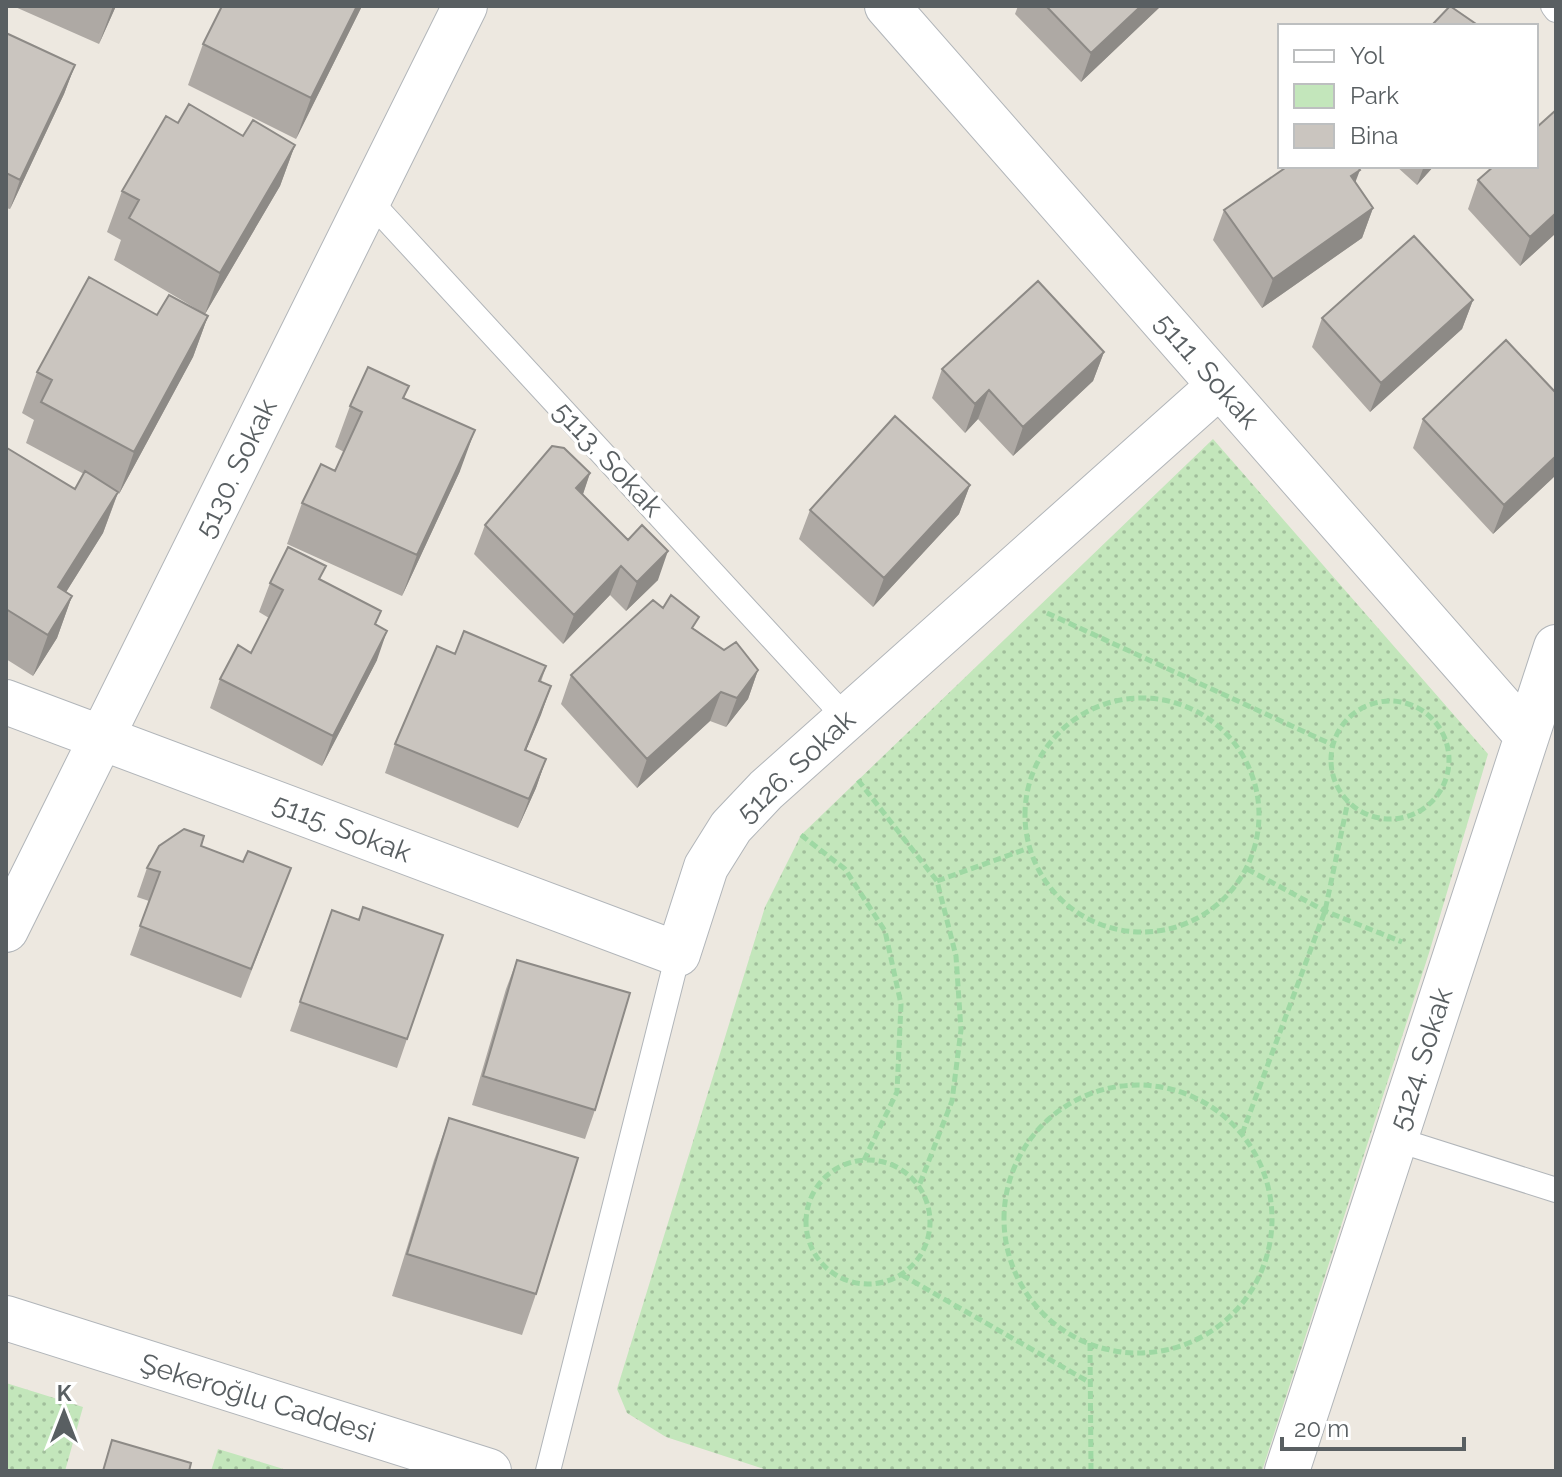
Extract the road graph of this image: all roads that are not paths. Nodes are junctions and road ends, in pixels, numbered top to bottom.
1 (465, 6) edge
2 (887, 6) edge
3 (369, 200) junction
4 (1219, 386) junction
5 (1556, 647) edge
6 (6, 702) edge
7 (846, 718) junction
8 (1527, 736) junction
9 (102, 737) junction
10 (6, 930) edge
11 (678, 954) junction
12 (1395, 1139) junction
13 (1556, 1190) edge
14 (13, 1322) edge
15 (489, 1471) edge
16 (548, 1471) edge
17 (1287, 1471) edge

1 - 3 street, 5130. Sokak
2 - 4 street, 5111. Sokak
3 - 7 lane, 5113. Sokak
3 - 9 street, 5130. Sokak
4 - 7 street, 5126. Sokak
4 - 8 street, 5111. Sokak
5 - 8 street, 5124. Sokak
6 - 9 street, 5115. Sokak
7 - 11 street, 5126. Sokak
8 - 12 street, 5124. Sokak
9 - 10 street, 5130. Sokak
9 - 11 street, 5115. Sokak
11 - 16 lane, 5126. Sokak
12 - 13 lane
12 - 17 street, 5124. Sokak
14 - 15 street, Şekeroğlu Caddesi

